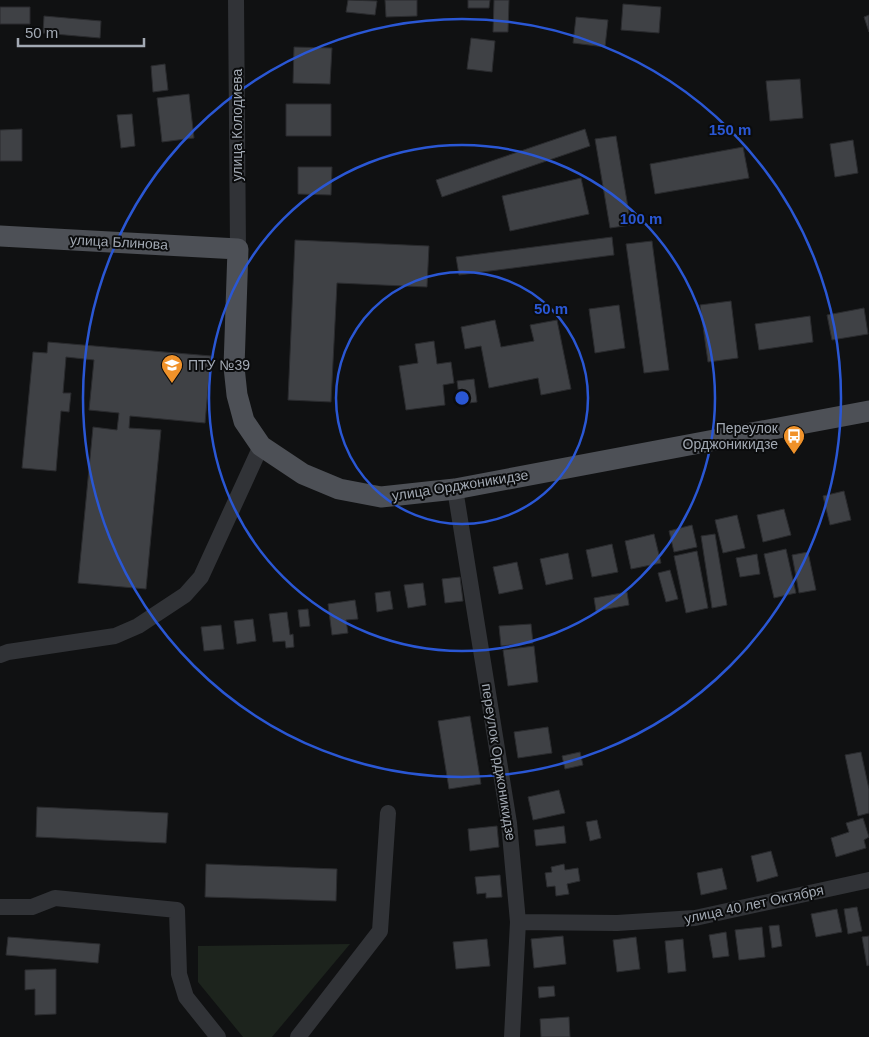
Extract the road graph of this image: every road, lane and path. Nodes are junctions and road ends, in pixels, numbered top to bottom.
1 (236, 0) edge
2 (0, 236) edge
3 (238, 249) junction
4 (869, 411) edge
5 (261, 446) junction
6 (455, 489) junction
7 (0, 656) edge
8 (388, 813) dead end
9 (869, 880) edge
10 (0, 907) edge
11 (518, 922) junction
12 (218, 1037) edge
13 (298, 1037) edge
14 (512, 1037) edge

1 - 3 street, улица Колодиева
2 - 3 main road, улица Блинова
3 - 5 main road, улица Орджоникидзе
4 - 6 main road, улица Орджоникидзе
5 - 6 main road, улица Орджоникидзе
5 - 7 street
6 - 11 street, переулок Орджоникидзе
8 - 13 street
9 - 11 street, улица 40 лет Октября
10 - 12 street
11 - 14 street, переулок Орджоникидзе

